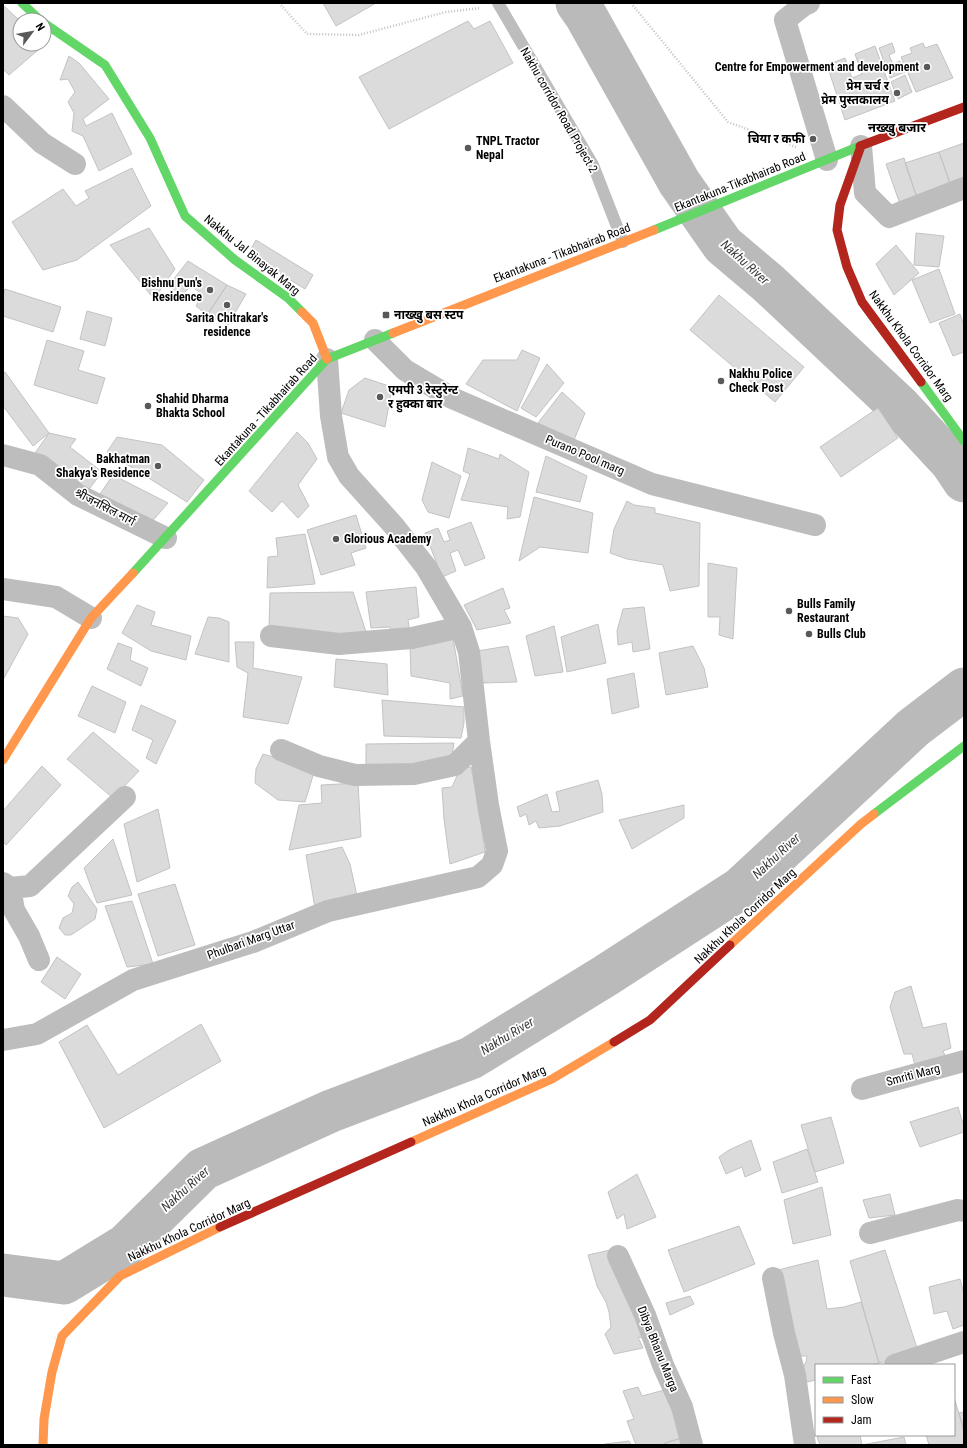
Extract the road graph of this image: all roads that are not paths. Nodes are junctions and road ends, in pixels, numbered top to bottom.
1 (22, 3) edge
2 (809, 3) edge
3 (499, 5) edge
4 (32, 12) edge
5 (52, 29) edge
6 (3, 106) edge
7 (964, 107) edge
8 (861, 146) junction
9 (827, 160) junction
10 (75, 164) dead end
11 (964, 188) edge
12 (663, 227) joint
13 (623, 242) junction
14 (374, 340) junction
15 (328, 359) junction
16 (964, 441) edge
17 (3, 455) edge
18 (815, 525) dead end
19 (166, 538) junction
20 (3, 589) edge
21 (91, 618) junction
22 (461, 627) junction
23 (271, 636) dead end
24 (479, 740) junction
25 (964, 746) edge
26 (281, 750) dead end
27 (3, 760) edge
28 (125, 797) dead end
29 (7, 885) edge
30 (39, 960) dead end
31 (3, 1040) edge
32 (964, 1061) edge
33 (862, 1088) dead end
34 (964, 1210) edge
35 (870, 1233) dead end
36 (618, 1256) dead end
37 (773, 1278) dead end
38 (964, 1342) edge
39 (898, 1364) edge
40 (807, 1394) edge
41 (43, 1445) edge
42 (692, 1445) edge
43 (805, 1445) edge

1 - 4 street
2 - 9 street
3 - 13 lane, Nakhu corridor Road Project 2
5 - 15 street, Nakkhu Jal Binayak Marg
6 - 10 street
7 - 8 street
8 - 9 street
8 - 11 street
8 - 16 street, Nakkhu Khola Corridor Marg
9 - 12 street, Ekantakuna-Tikabhairab Road
12 - 13 street, Ekantakuna - Tikabhairab Road
13 - 14 street, Ekantakuna - Tikabhairab Road
14 - 15 street, Ekantakuna - Tikabhairab Road
14 - 18 street, Purano Pool marg
15 - 19 street, Ekantakuna - Tikabhairab Road
15 - 22 street
17 - 19 street, श्रीजनसिल मार्ग
19 - 21 street, Ekantakuna - Tikabhairab Road
20 - 21 street
21 - 27 street, Ekantakuna - Tikabhairab Road
22 - 23 street
22 - 24 street
24 - 26 street
24 - 31 street, Phulbari Marg Uttar
25 - 41 street, Nakkhu Khola Corridor Marg
28 - 29 street
29 - 30 street
32 - 33 street, Smriti Marg
34 - 35 street
36 - 42 street, Dibya Bhanu Marga
37 - 40 street
38 - 39 street
40 - 43 street

